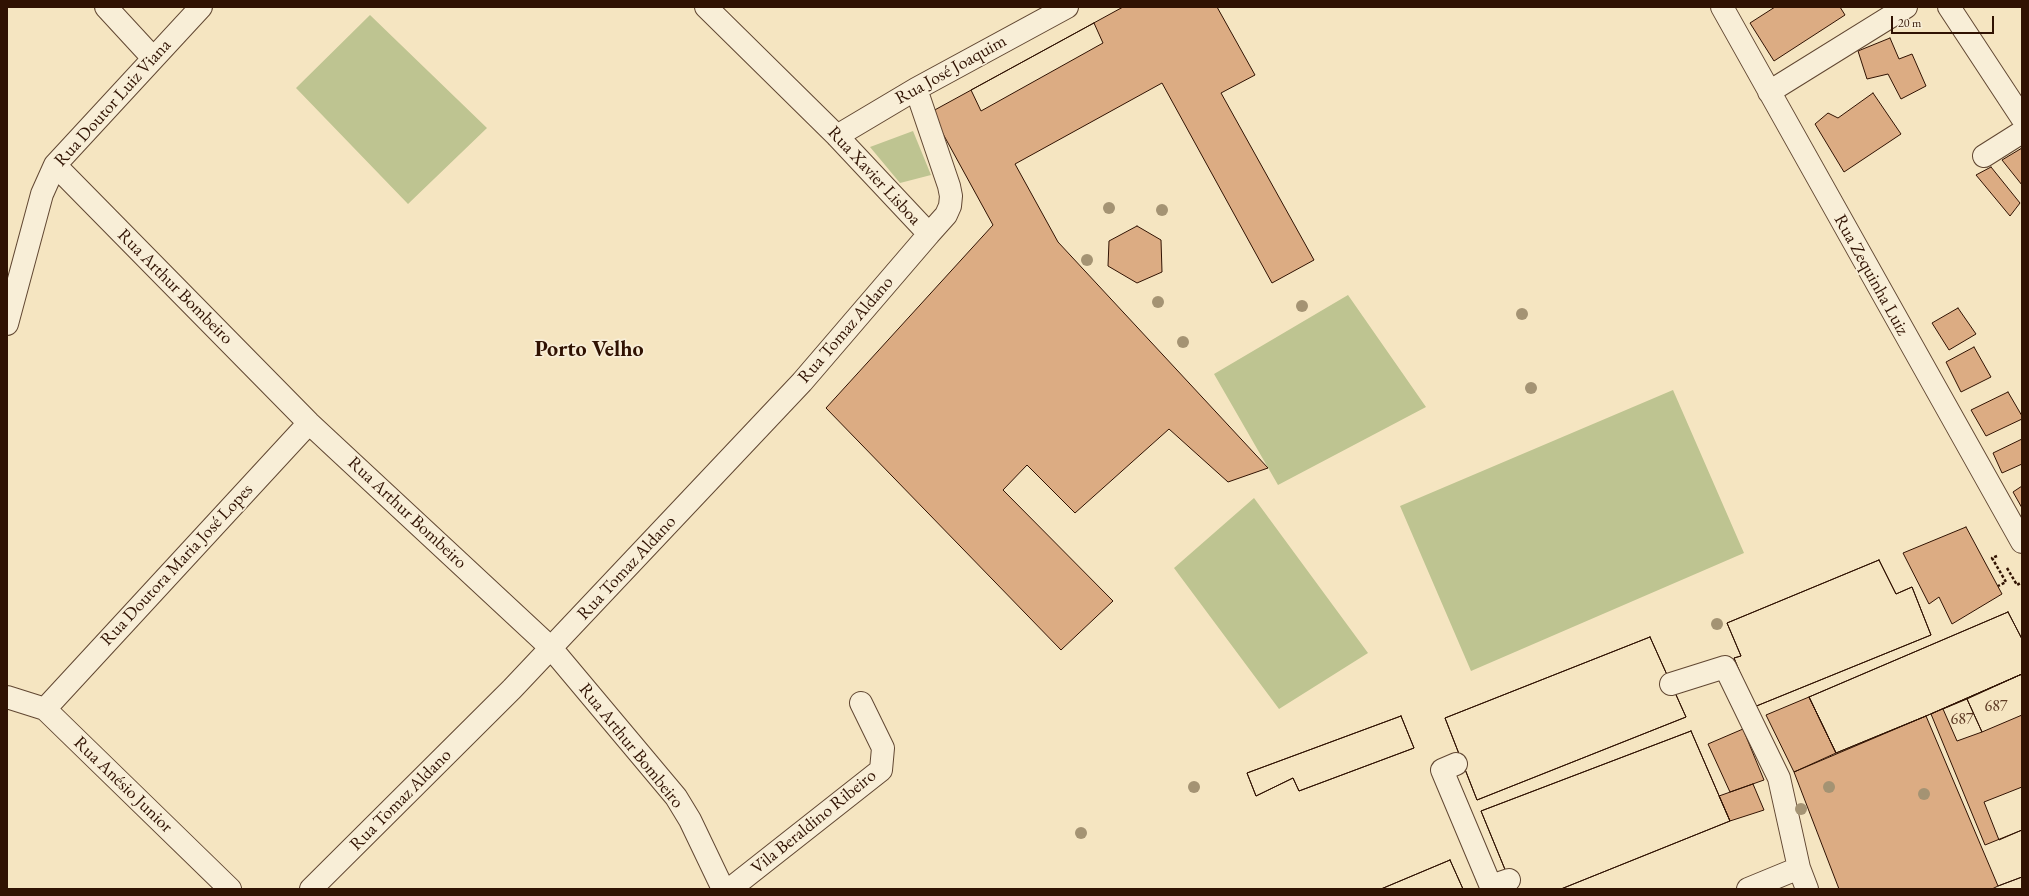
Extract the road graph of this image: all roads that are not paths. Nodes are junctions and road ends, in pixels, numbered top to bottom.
1 (106, 7) edge
2 (201, 7) edge
3 (706, 7) edge
4 (1067, 7) edge
5 (1722, 7) edge
6 (1906, 7) edge
7 (1948, 7) edge
8 (154, 58) junction
9 (916, 88) junction
10 (1769, 92) junction
11 (2022, 118) edge
12 (2022, 132) edge
13 (837, 136) junction
14 (1984, 156) dead end
15 (55, 165) junction
16 (929, 234) junction
17 (7, 324) edge
18 (309, 423) junction
19 (2022, 542) edge
20 (551, 648) junction
21 (1671, 684) dead end
22 (7, 697) edge
23 (861, 703) dead end
24 (45, 709) junction
25 (1456, 764) dead end
26 (1799, 868) junction
27 (1497, 885) edge
28 (230, 889) edge
29 (311, 889) edge
30 (723, 889) edge
31 (730, 889) edge
32 (1748, 889) edge
33 (1807, 889) edge

1 - 8 street
2 - 8 street, Rua Doutor Luiz Viana
3 - 13 street, Rua Xavier Lisboa
4 - 9 street, Rua José Joaquim
5 - 10 street, Rua Zequinha Luiz
6 - 10 street
7 - 11 street
8 - 15 street, Rua Doutor Luiz Viana
9 - 13 street, Rua José Joaquim
9 - 16 street, Rua Xavier Lisboa
10 - 19 street, Rua Zequinha Luiz
12 - 14 street
13 - 16 street, Rua Xavier Lisboa
15 - 17 street, Rua Doutor Luiz Viana
15 - 18 street, Rua Arthur Bombeiro
16 - 20 street, Rua Tomaz Aldano
18 - 20 street, Rua Arthur Bombeiro
18 - 24 street, Rua Doutora Maria José Lopes
20 - 29 street, Rua Tomaz Aldano
20 - 30 street, Rua Arthur Bombeiro
21 - 26 street
22 - 24 street, Rua Anésio Junior
23 - 31 street, Vila Beraldino Ribeiro
24 - 28 street, Rua Anésio Junior
25 - 27 street
26 - 32 street
26 - 33 street

